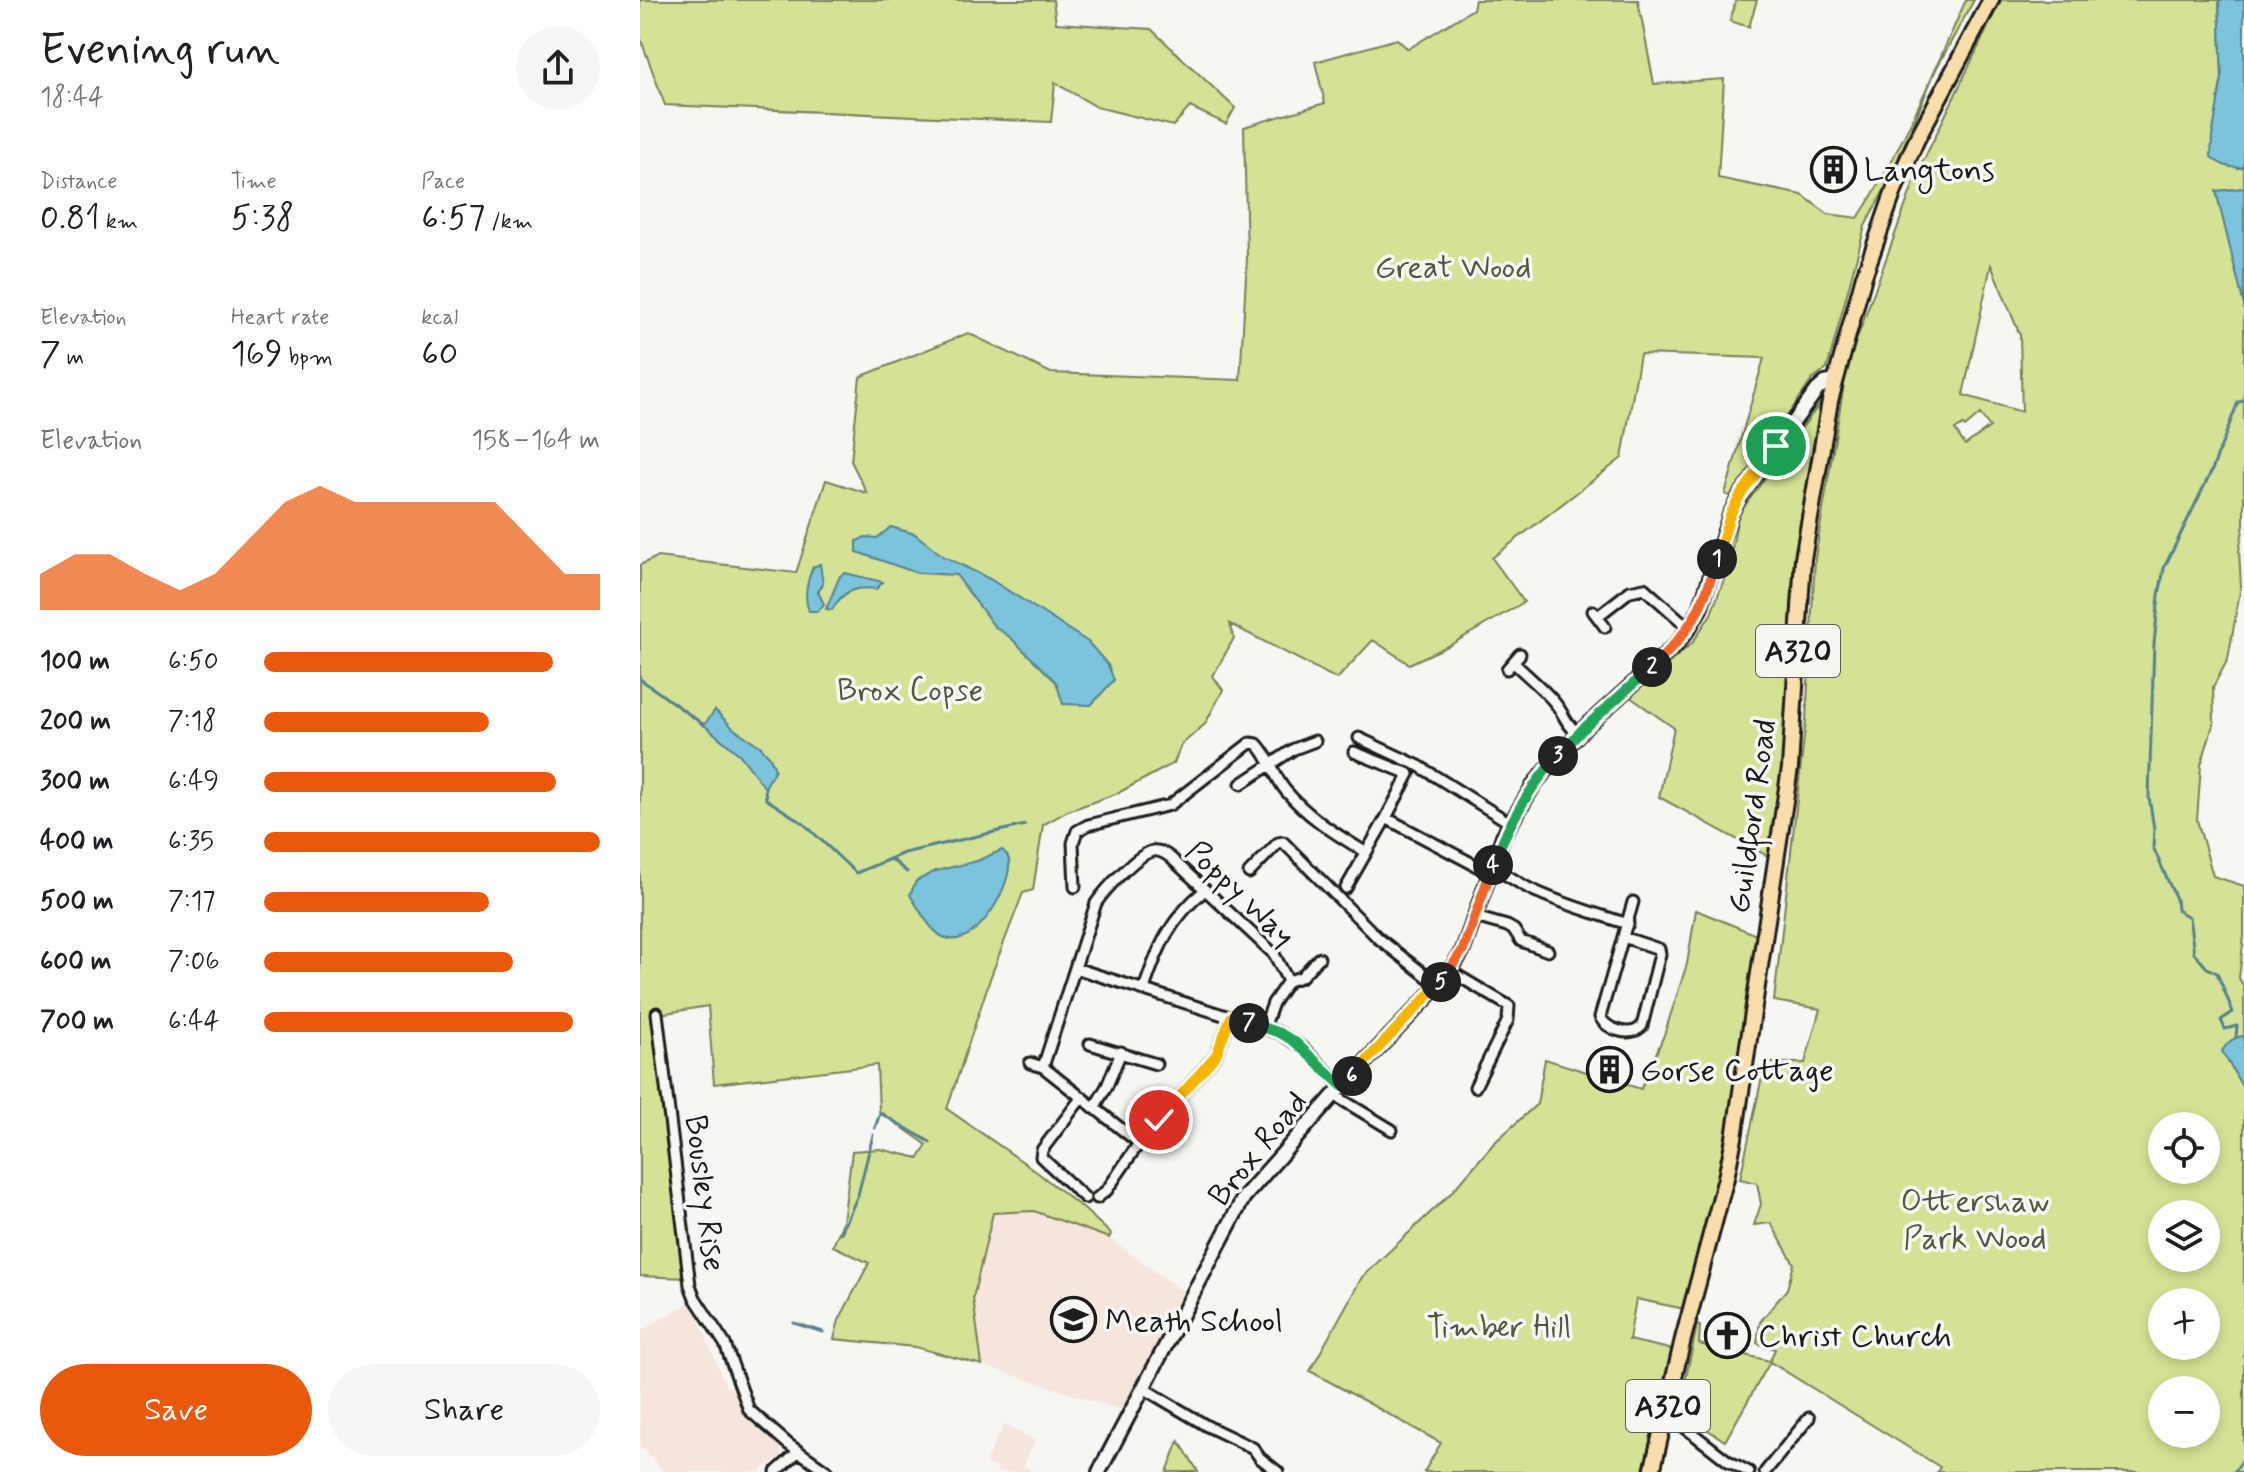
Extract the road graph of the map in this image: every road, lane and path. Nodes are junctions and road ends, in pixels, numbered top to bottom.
1 (1991, 0) edge
2 (1835, 381) junction
3 (1605, 627) dead end
4 (1689, 628) junction
5 (1513, 662) dead end
6 (1578, 734) junction
7 (1359, 738) dead end
8 (1315, 741) dead end
9 (1354, 752) dead end
10 (1269, 765) junction
11 (1241, 784) dead end
12 (1386, 818) junction
13 (1510, 823) junction
14 (1365, 852) junction
15 (1491, 871) junction
16 (1249, 873) dead end
17 (1075, 887) dead end
18 (1346, 888) dead end
19 (1205, 890) junction
20 (1633, 902) dead end
21 (1475, 917) junction
22 (1628, 924) junction
23 (1623, 937) junction
24 (1548, 951) dead end
25 (1319, 958) dead end
26 (1075, 968) junction
27 (1450, 971) junction
28 (1288, 981) junction
29 (1438, 985) junction
30 (1144, 989) junction
31 (657, 1013) dead end
32 (1231, 1017) junction
33 (1264, 1028) junction
34 (1090, 1044) dead end
35 (1121, 1052) junction
36 (1030, 1063) dead end
37 (1156, 1064) dead end
38 (1043, 1067) junction
39 (1475, 1087) dead end
40 (1338, 1090) junction
41 (1082, 1097) junction
42 (1094, 1108) junction
43 (1392, 1127) dead end
44 (1139, 1143) junction
45 (1085, 1198) dead end
46 (1097, 1198) dead end
47 (1143, 1388) junction
48 (1666, 1417) junction
49 (1809, 1418) dead end
50 (798, 1452) junction
51 (776, 1472) edge
52 (828, 1472) edge
53 (1099, 1472) edge
54 (1278, 1472) edge
55 (1652, 1472) edge
56 (1749, 1472) edge
57 (1765, 1472) edge

1 - 2 main road, Guildford Road / A320
2 - 4 street, Brox Road
2 - 48 main road, Guildford Road / A320
3 - 4 street
4 - 6 street, Brox Road
5 - 6 street
6 - 13 street, Brox Road
7 - 13 street
8 - 10 street
9 - 12 street
10 - 11 street
10 - 14 street
10 - 17 street
12 - 14 street
12 - 15 street
13 - 15 street, Brox Road
14 - 18 street
15 - 21 street, Brox Road
15 - 22 street
16 - 29 street
19 - 26 street, Poppy Way
19 - 28 street, Poppy Way
19 - 30 street
20 - 22 street
21 - 24 street
21 - 27 street, Brox Road
22 - 23 street
23 - 23 street
25 - 28 street, Poppy Way
26 - 30 street
26 - 38 street
27 - 29 street, Brox Road
27 - 39 street
28 - 33 street, Poppy Way
29 - 40 street, Brox Road
30 - 32 street
31 - 50 street, Bousley Rise
32 - 33 street
32 - 44 street
33 - 40 street
34 - 35 street
35 - 37 street
35 - 42 street
36 - 38 street
38 - 41 street
40 - 43 street
40 - 47 street, Brox Road
41 - 42 street
41 - 45 street
42 - 44 street
44 - 46 street
47 - 53 street, Brox Road
47 - 54 street
48 - 55 main road, Guildford Road / A320
48 - 56 street
49 - 57 street
50 - 51 street
50 - 52 street, Bousley Rise

